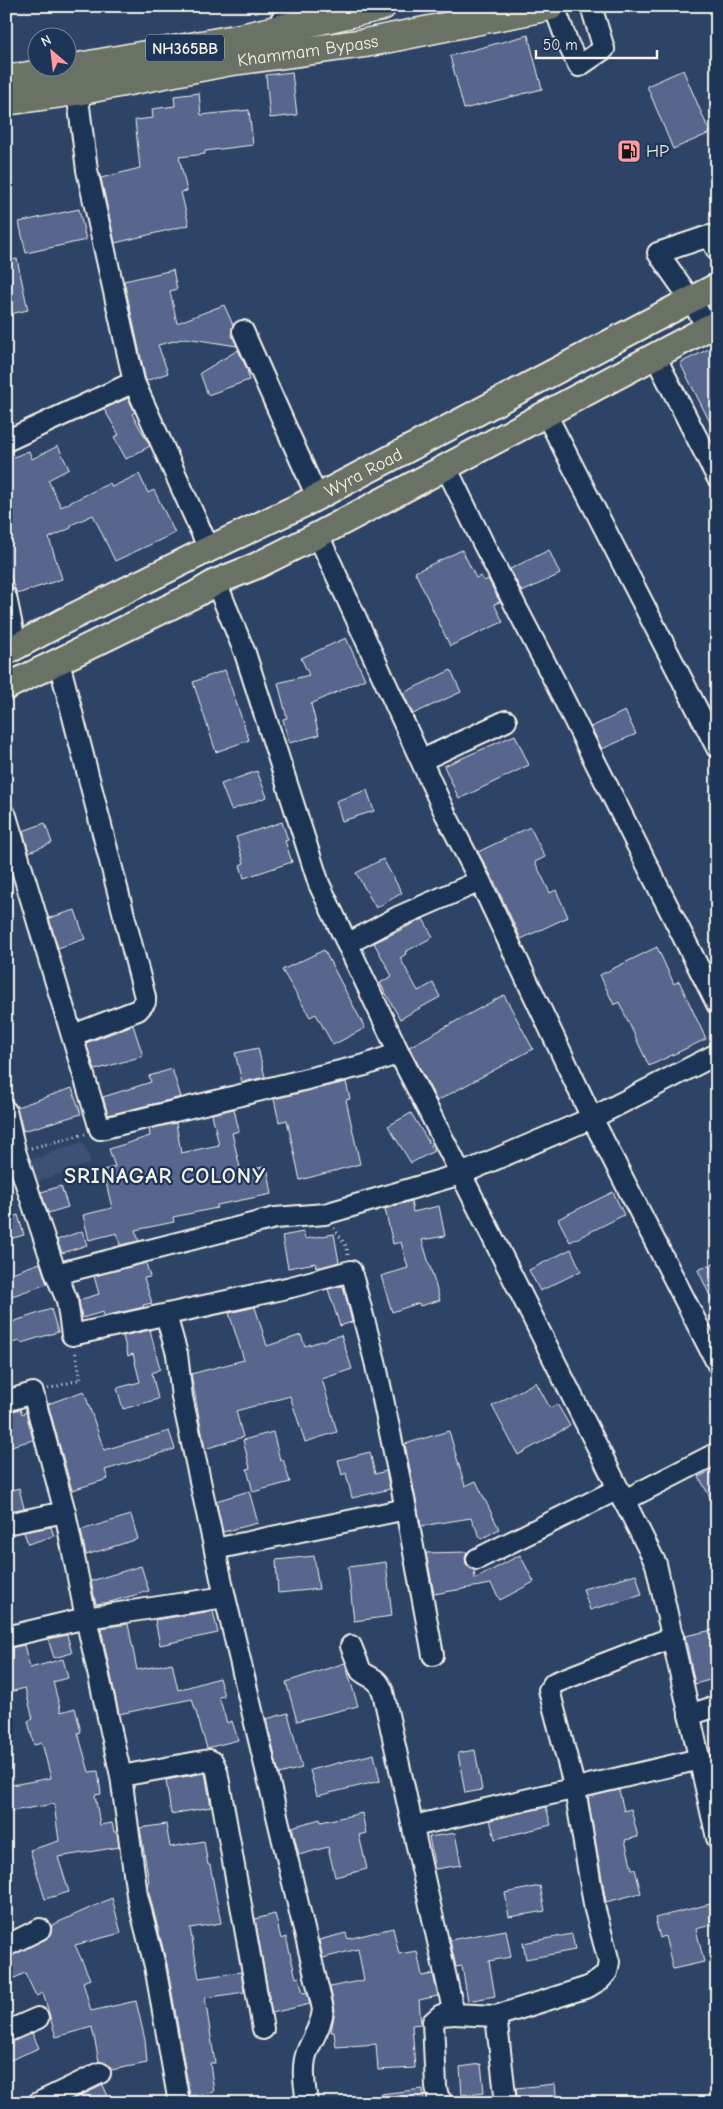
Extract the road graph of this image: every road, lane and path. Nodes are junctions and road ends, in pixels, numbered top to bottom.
1 (312, 6) edge
2 (382, 6) edge
3 (552, 6) edge
4 (591, 6) edge
5 (241, 38) junction
6 (173, 72) junction
7 (6, 80) edge
8 (77, 91) junction
9 (6, 101) edge
10 (717, 250) edge
11 (717, 286) edge
12 (691, 300) junction
13 (712, 325) edge
14 (243, 331) dead end
15 (655, 356) junction
16 (134, 382) junction
17 (546, 414) junction
18 (6, 441) edge
19 (446, 467) junction
20 (717, 477) edge
21 (317, 497) junction
22 (242, 533) junction
23 (318, 535) junction
24 (209, 548) junction
25 (256, 566) junction
26 (216, 582) junction
27 (6, 597) edge
28 (11, 649) edge
29 (59, 662) junction
30 (6, 687) edge
31 (506, 721) dead end
32 (717, 748) edge
33 (422, 760) junction
34 (6, 816) edge
35 (480, 881) junction
36 (347, 944) junction
37 (717, 1004) edge
38 (73, 1035) junction
39 (399, 1053) junction
40 (717, 1054) edge
41 (6, 1111) edge
42 (592, 1118) junction
43 (100, 1129) junction
44 (15, 1151) junction
45 (461, 1174) junction
46 (325, 1214) junction
47 (351, 1270) junction
48 (56, 1274) junction
49 (166, 1315) junction
50 (72, 1335) junction
51 (717, 1363) edge
52 (33, 1393) junction
53 (6, 1401) edge
54 (717, 1453) edge
55 (621, 1495) junction
56 (406, 1509) junction
57 (65, 1512) junction
58 (6, 1524) edge
59 (214, 1549) junction
60 (477, 1559) dead end
61 (225, 1597) junction
62 (86, 1618) junction
63 (6, 1637) edge
64 (673, 1637) junction
65 (351, 1646) dead end
66 (433, 1655) dead end
67 (717, 1706) edge
68 (689, 1715) junction
69 (700, 1760) junction
70 (121, 1776) junction
71 (575, 1789) junction
72 (414, 1826) junction
73 (717, 1838) edge
74 (40, 1929) dead end
75 (6, 1946) edge
76 (454, 2014) junction
77 (496, 2016) junction
78 (38, 2018) dead end
79 (264, 2029) dead end
80 (6, 2032) edge
81 (100, 2073) dead end
82 (38, 2103) edge
83 (179, 2103) edge
84 (307, 2103) edge
85 (443, 2103) edge
86 (506, 2103) edge

1 - 5 street
2 - 5 highway, Khammam Bypass / NH365BB
3 - 4 street
3 - 6 highway, Khammam Bypass / NH365BB
5 - 6 street
5 - 7 highway, Khammam Bypass / NH365BB
6 - 8 highway, Khammam Bypass / NH365BB
8 - 9 highway, Khammam Bypass / NH365BB
8 - 16 street
10 - 12 street
11 - 12 main road, Wyra Road
12 - 13 street
12 - 21 main road, Wyra Road
13 - 15 main road, Wyra Road
14 - 21 street
15 - 17 main road, Wyra Road
15 - 20 street
16 - 18 street
16 - 24 street
17 - 19 main road, Wyra Road
17 - 32 street
19 - 23 main road, Wyra Road
19 - 37 street
21 - 22 main road, Wyra Road
22 - 24 main road, Wyra Road
22 - 25 main road
23 - 25 main road, Wyra Road
23 - 33 street
24 - 28 main road, Wyra Road
25 - 26 main road, Wyra Road
26 - 29 main road, Wyra Road
26 - 36 street
27 - 28 street
29 - 30 main road, Wyra Road
29 - 38 street
31 - 33 street
33 - 35 street
34 - 38 street
35 - 36 street
35 - 42 street
36 - 39 street
38 - 43 street
39 - 43 street
39 - 45 street
40 - 42 street
41 - 44 street
42 - 45 street
42 - 51 street
43 - 44 path
44 - 48 street
45 - 46 street
45 - 55 street
46 - 47 path
46 - 48 street
47 - 49 street
47 - 56 street
48 - 50 street
49 - 50 street
49 - 59 street
50 - 52 path
52 - 53 street
52 - 57 street
54 - 55 street
55 - 60 street
55 - 64 street
56 - 59 street
56 - 66 street
57 - 58 street
57 - 62 street
59 - 61 street
61 - 62 street
61 - 84 street
62 - 63 street
62 - 70 street
64 - 68 street
64 - 71 street
65 - 72 street
67 - 68 street
68 - 69 street
69 - 71 street
69 - 73 street
70 - 79 street
70 - 83 street
71 - 72 street
71 - 77 street
72 - 76 street
74 - 75 street
76 - 77 street
76 - 85 street
77 - 86 street
78 - 80 street
81 - 82 street

